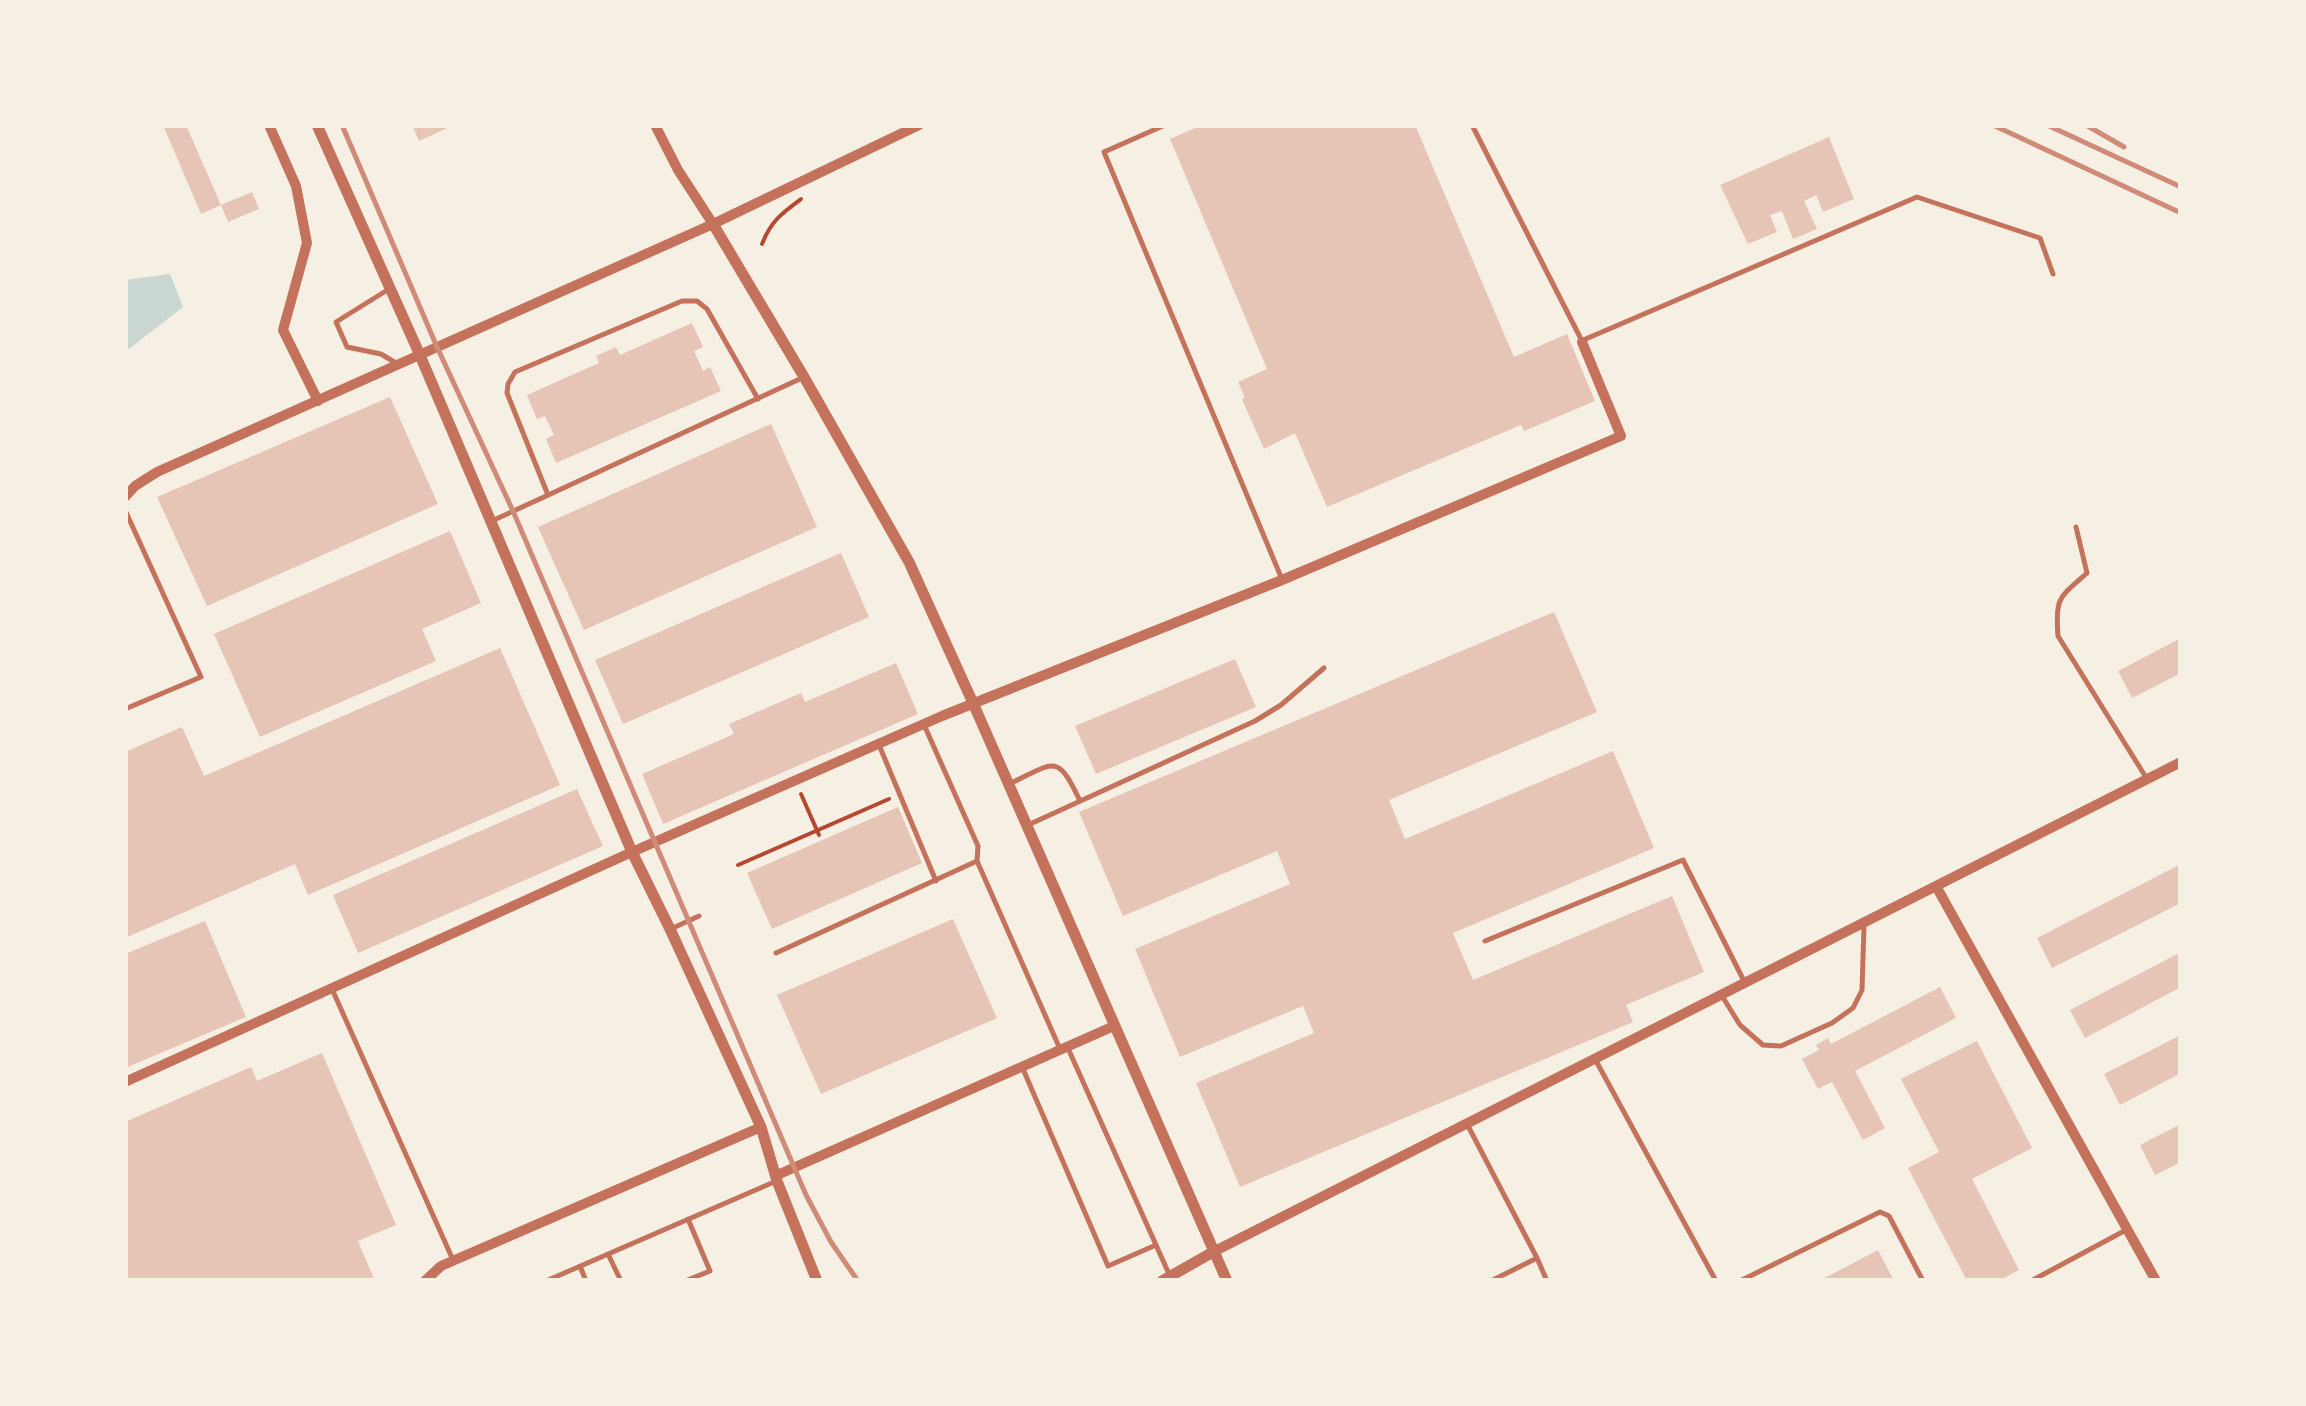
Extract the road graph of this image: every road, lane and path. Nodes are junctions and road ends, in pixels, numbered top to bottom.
1 (269, 125) edge
2 (317, 125) edge
3 (655, 125) edge
4 (919, 125) edge
5 (1165, 125) edge
6 (1472, 125) edge
7 (713, 224) junction
8 (2052, 274) dead end
9 (389, 289) junction
10 (1582, 342) junction
11 (419, 354) junction
12 (400, 365) junction
13 (804, 377) junction
14 (758, 400) junction
15 (318, 401) junction
16 (548, 495) junction
17 (125, 497) edge
18 (125, 510) edge
19 (491, 522) junction
20 (2076, 527) dead end
21 (1282, 580) junction
22 (1324, 668) dead end
23 (973, 703) junction
24 (125, 709) edge
25 (924, 724) junction
26 (878, 744) junction
27 (2181, 762) edge
28 (796, 780) junction
29 (2146, 780) junction
30 (1009, 784) junction
31 (893, 797) dead end
32 (1080, 801) junction
33 (1027, 825) junction
34 (818, 832) junction
35 (632, 852) junction
36 (977, 861) junction
37 (738, 864) dead end
38 (936, 880) junction
39 (1936, 886) junction
40 (699, 916) dead end
41 (1864, 922) junction
42 (670, 929) junction
43 (1485, 940) dead end
44 (776, 953) dead end
45 (1745, 982) junction
46 (332, 988) junction
47 (1722, 994) junction
48 (1114, 1026) junction
49 (1063, 1048) junction
50 (1595, 1059) junction
51 (1022, 1066) junction
52 (125, 1082) edge
53 (1467, 1124) junction
54 (761, 1127) junction
55 (776, 1179) junction
56 (688, 1220) junction
57 (2127, 1230) junction
58 (1156, 1245) junction
59 (1214, 1252) junction
60 (608, 1254) junction
61 (1536, 1258) junction
62 (453, 1260) junction
63 (580, 1266) junction
64 (438, 1268) junction
65 (1166, 1279) edge
66 (425, 1281) edge
67 (444, 1281) edge
68 (546, 1281) edge
69 (586, 1281) edge
70 (621, 1281) edge
71 (685, 1281) edge
72 (817, 1281) edge
73 (1226, 1281) edge
74 (1491, 1281) edge
75 (1547, 1281) edge
76 (1716, 1281) edge
77 (1740, 1281) edge
78 (1923, 1281) edge
79 (2032, 1281) edge
80 (2156, 1281) edge

1 - 15 street
2 - 9 street
3 - 7 street
4 - 7 street
5 - 21 lane
6 - 10 lane
7 - 11 street
7 - 13 street
8 - 10 lane
9 - 11 street
9 - 12 lane
10 - 21 street
11 - 12 street
11 - 19 street
12 - 15 street
13 - 14 lane
13 - 23 street
14 - 16 lane
14 - 16 lane
15 - 17 street
16 - 19 lane
18 - 24 lane
19 - 35 street
20 - 29 lane
21 - 23 street
22 - 32 lane
23 - 25 street
23 - 30 street
25 - 26 street
25 - 36 lane
26 - 28 street
26 - 38 lane
27 - 29 street
28 - 34 path
28 - 35 street
29 - 39 street
30 - 32 lane
30 - 33 street
31 - 34 path
32 - 33 lane
33 - 48 street
34 - 37 path
35 - 42 street
35 - 46 street
36 - 38 lane
36 - 49 lane
38 - 44 lane
39 - 41 street
39 - 57 street
40 - 42 lane
41 - 45 street
41 - 47 lane
42 - 54 street
43 - 45 lane
45 - 47 street
46 - 52 street
46 - 62 lane
47 - 50 street
48 - 49 street
48 - 59 street
49 - 51 street
49 - 58 lane
50 - 53 street
50 - 76 lane
51 - 55 street
51 - 58 lane
53 - 59 street
53 - 61 lane
54 - 55 street
54 - 62 street
55 - 56 lane
55 - 72 street
56 - 60 lane
56 - 71 lane
57 - 79 lane
57 - 80 street
58 - 65 lane
59 - 65 street
59 - 73 street
60 - 63 lane
60 - 70 lane
61 - 74 lane
61 - 75 lane
62 - 64 street
63 - 68 lane
63 - 69 lane
64 - 66 street
64 - 67 lane
77 - 78 lane

